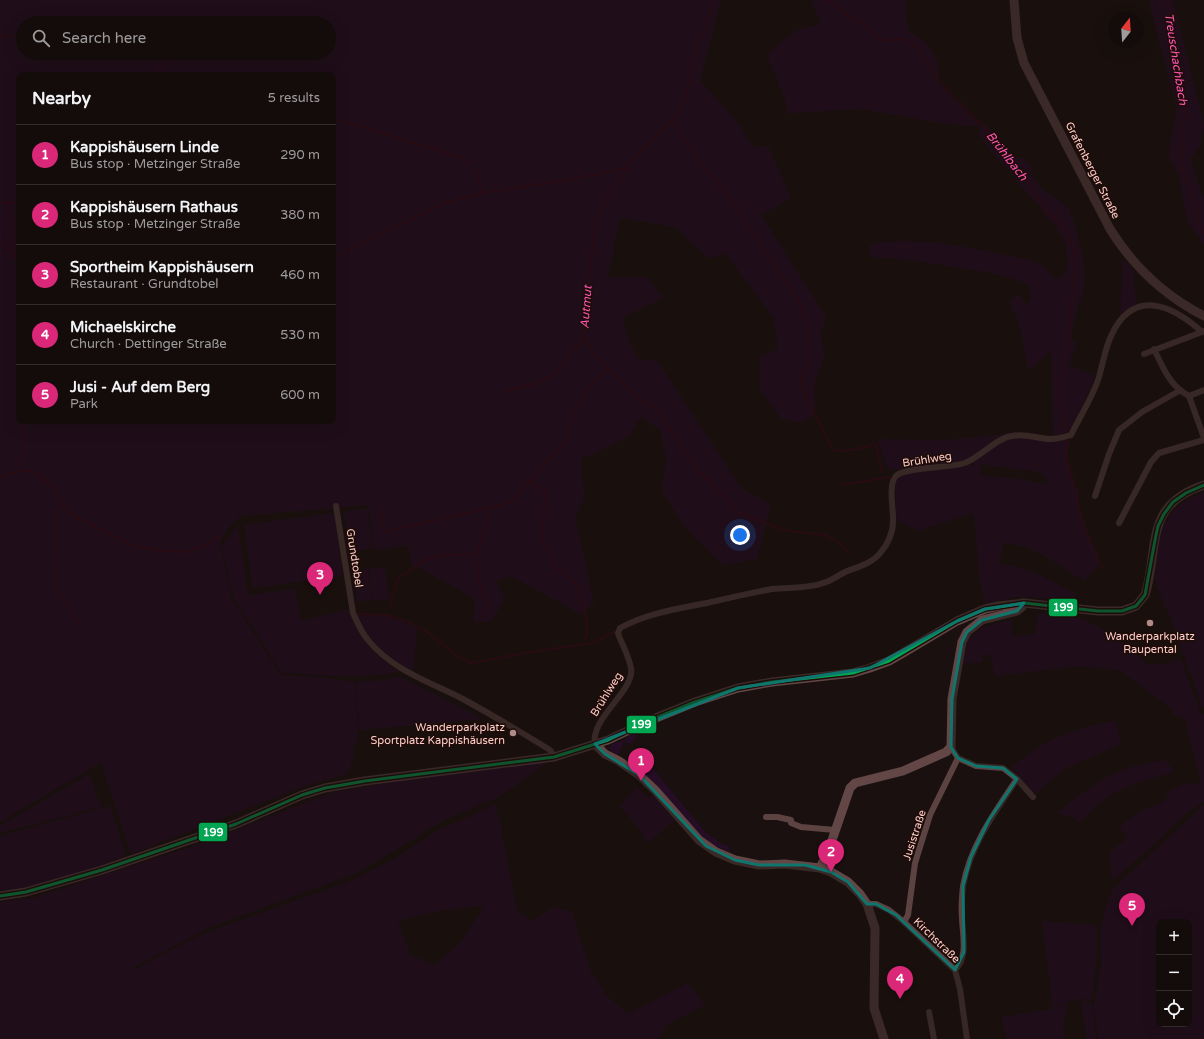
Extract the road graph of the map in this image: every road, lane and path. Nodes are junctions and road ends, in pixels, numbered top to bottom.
1 (1014, 0) edge
2 (1204, 316) edge
3 (1203, 331) edge
4 (1154, 349) junction
5 (1144, 354) dead end
6 (1204, 390) edge
7 (1179, 391) junction
8 (1189, 396) junction
9 (1204, 439) edge
10 (1204, 485) edge
11 (1095, 496) dead end
12 (336, 506) dead end
13 (1119, 523) dead end
14 (1024, 603) junction
15 (595, 744) junction
16 (951, 747) junction
17 (554, 756) junction
18 (958, 758) junction
19 (1017, 779) junction
20 (1033, 797) dead end
21 (766, 817) dead end
22 (835, 830) junction
23 (820, 868) junction
24 (0, 896) edge
25 (867, 904) junction
26 (904, 922) junction
27 (955, 970) junction
28 (929, 1012) dead end
29 (884, 1039) edge
30 (934, 1039) edge
31 (967, 1039) edge

1 - 2 main road, Grafenberger Straße
3 - 4 street
3 - 15 street, Brühlweg
4 - 5 street
4 - 7 street
6 - 8 street
7 - 8 street
7 - 11 street
8 - 9 street
9 - 13 street
10 - 14 main road
12 - 17 street, Grundtobel
14 - 15 main road
14 - 16 main road
15 - 17 main road
15 - 23 main road
16 - 18 street
16 - 22 main road
17 - 24 main road
18 - 19 street
18 - 26 street, Jusistraße
19 - 20 street
19 - 27 street
21 - 22 street
22 - 23 main road
23 - 25 main road
25 - 26 street, Kirchstraße
25 - 29 main road
26 - 27 street, Kirchstraße
27 - 31 street, Kirchstraße
28 - 30 street

